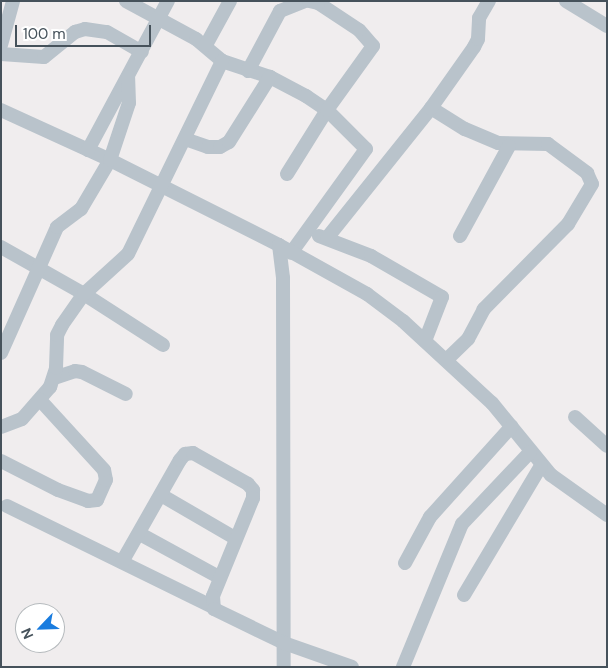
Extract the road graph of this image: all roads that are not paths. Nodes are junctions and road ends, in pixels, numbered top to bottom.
1 (14, 1) edge
2 (126, 1) edge
3 (168, 1) edge
4 (230, 1) edge
5 (304, 1) edge
6 (309, 1) edge
7 (489, 1) edge
8 (566, 1) edge
9 (158, 21) junction
10 (607, 26) edge
11 (1, 45) edge
12 (206, 45) junction
13 (142, 52) junction
14 (1, 54) edge
15 (222, 61) junction
16 (248, 71) junction
17 (128, 77) junction
18 (270, 78) junction
19 (431, 108) junction
20 (1, 110) edge
21 (327, 110) junction
22 (185, 138) junction
23 (509, 146) junction
24 (88, 150) junction
25 (110, 160) junction
26 (287, 174) dead end
27 (160, 186) junction
28 (306, 232) junction
29 (460, 236) dead end
30 (327, 238) junction
31 (1, 247) edge
32 (285, 249) junction
33 (39, 271) junction
34 (84, 294) junction
35 (425, 341) junction
36 (163, 345) dead end
37 (1, 353) edge
38 (446, 360) junction
39 (54, 378) junction
40 (126, 394) dead end
41 (40, 400) junction
42 (575, 418) dead end
43 (512, 426) junction
44 (1, 427) edge
45 (607, 446) edge
46 (530, 452) junction
47 (1, 461) edge
48 (541, 466) junction
49 (161, 495) junction
50 (7, 506) dead end
51 (607, 515) edge
52 (140, 534) junction
53 (235, 538) junction
54 (122, 562) junction
55 (405, 563) dead end
56 (219, 577) junction
57 (464, 595) dead end
58 (211, 606) junction
59 (284, 643) junction
60 (284, 667) edge
61 (352, 667) edge
62 (403, 667) edge

1 - 11 street
2 - 9 street
3 - 9 street
4 - 12 street
5 - 16 street
6 - 21 street
7 - 19 street
8 - 10 street
9 - 12 street
9 - 13 street
12 - 15 street
13 - 14 street
13 - 17 street
15 - 16 street
15 - 22 street
16 - 18 street
17 - 24 street
17 - 25 street
18 - 21 street
18 - 22 street
19 - 23 street
19 - 30 street
20 - 24 street
21 - 26 street
21 - 28 street
22 - 27 street
23 - 29 street
23 - 38 street
24 - 25 street
25 - 27 street
25 - 33 street
27 - 32 street
27 - 34 street
28 - 30 street
28 - 32 street
30 - 35 street
31 - 33 street
32 - 35 street
32 - 59 street
33 - 34 street
33 - 37 street
34 - 36 street
34 - 39 street
35 - 38 street
38 - 43 street
39 - 40 street
39 - 41 street
41 - 44 street
41 - 47 street
42 - 45 street
43 - 46 street
43 - 55 street
46 - 48 street
46 - 62 street
48 - 51 street
48 - 57 street
49 - 52 street
49 - 53 street
49 - 53 street
50 - 54 street
52 - 54 street
52 - 56 street
53 - 56 street
54 - 58 street
56 - 58 street
58 - 59 street
59 - 60 street
59 - 61 street

